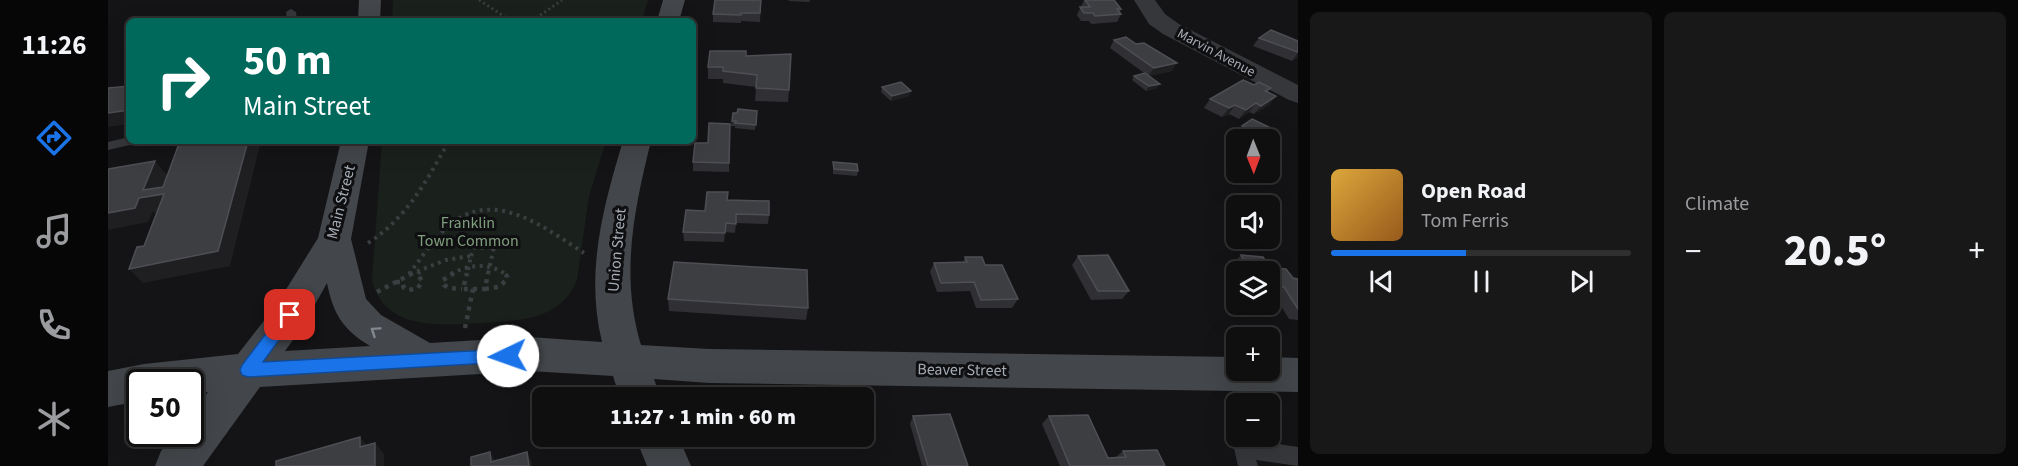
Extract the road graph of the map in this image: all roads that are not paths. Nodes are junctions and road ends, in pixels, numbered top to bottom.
1 (370, 0) edge
2 (674, 0) edge
3 (1144, 0) edge
4 (369, 18) edge
5 (669, 18) edge
6 (1298, 95) edge
7 (126, 142) edge
8 (354, 144) edge
9 (636, 144) edge
10 (108, 146) edge
11 (351, 241) junction
12 (426, 360) junction
13 (626, 360) junction
14 (248, 370) junction
15 (204, 375) edge
16 (1298, 375) edge
17 (126, 386) edge
18 (636, 387) edge
19 (108, 390) edge
20 (661, 447) edge
21 (1298, 457) edge
22 (177, 466) edge
23 (669, 466) edge
24 (1248, 466) edge

1 - 4 main road
2 - 5 main road
3 - 6 street, Marvin Avenue
7 - 10 lane
8 - 11 main road, Main Street
9 - 13 main road, Union Street
12 -> 11 main road
11 - 14 main road, Main Street
12 - 13 main road, Beaver Street
12 - 14 main road, Beaver Street
13 - 16 main road, Beaver Street
13 - 18 main road, Union Street
14 - 15 main road, Beaver Street
14 - 22 main road, Main Street
17 - 19 main road
20 - 23 main road
21 - 24 lane

